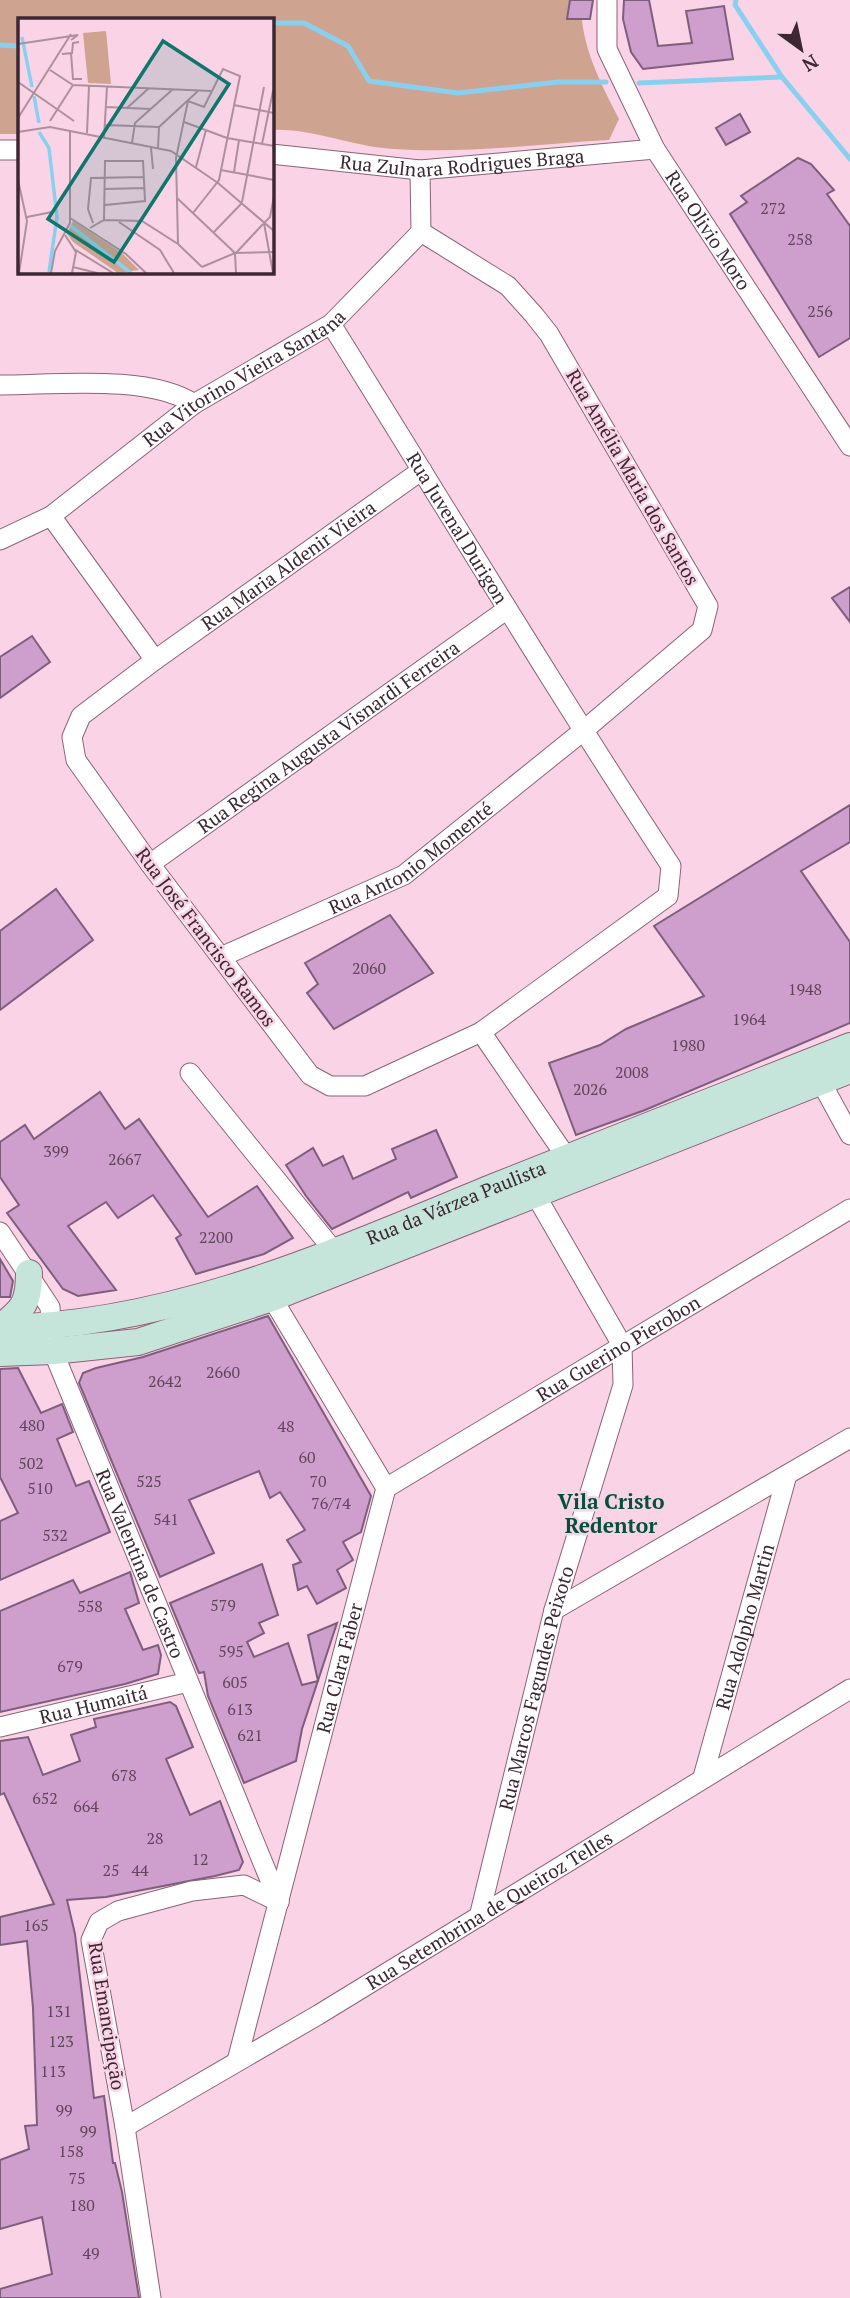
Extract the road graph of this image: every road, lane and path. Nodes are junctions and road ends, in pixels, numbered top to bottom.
1 (607, 0) edge
2 (655, 149) junction
3 (0, 150) edge
4 (18, 150) edge
5 (273, 154) edge
6 (420, 170) junction
7 (421, 232) junction
8 (331, 324) junction
9 (0, 385) edge
10 (194, 404) junction
11 (850, 446) edge
12 (422, 470) junction
13 (51, 516) junction
14 (0, 540) edge
15 (506, 610) junction
16 (155, 660) junction
17 (583, 731) junction
18 (150, 864) junction
19 (221, 957) junction
20 (481, 1032) junction
21 (850, 1046) edge
22 (850, 1070) edge
23 (190, 1073) dead end
24 (821, 1082) junction
25 (850, 1135) edge
26 (567, 1158) junction
27 (535, 1194) junction
28 (850, 1209) edge
29 (0, 1232) edge
30 (334, 1251) junction
31 (29, 1273) junction
32 (272, 1298) junction
33 (0, 1328) edge
34 (52, 1339) junction
35 (622, 1345) junction
36 (0, 1353) edge
37 (850, 1438) edge
38 (788, 1475) junction
39 (386, 1488) junction
40 (554, 1611) junction
41 (188, 1682) junction
42 (850, 1689) edge
43 (0, 1727) edge
44 (703, 1777) junction
45 (279, 1902) junction
46 (479, 1917) junction
47 (237, 2062) junction
48 (125, 2127) junction
49 (151, 2298) edge

1 - 2 street, Rua Olivio Moro
2 - 6 street, Rua Zulnara Rodrigues Braga
2 - 11 street, Rua Olivio Moro
3 - 4 street
5 - 6 street, Rua Zulnara Rodrigues Braga
6 - 7 street
7 - 8 street, Rua Vitorino Vieira Santana
7 - 17 street, Rua Amélia Maria dos Santos
8 - 10 street, Rua Vitorino Vieira Santana
8 - 12 street, Rua Juvenal Durigon
9 - 10 street
10 - 13 street, Rua Vitorino Vieira Santana
12 - 15 street, Rua Juvenal Durigon
12 - 16 street, Rua Maria Aldenir Vieira
13 - 14 street, Rua Vitorino Vieira Santana
13 - 16 street
15 - 17 street, Rua Juvenal Durigon
15 - 18 street, Rua Regina Augusta Visnardi Ferreira
16 - 18 street, Rua José Francisco Ramos
17 - 19 street, Rua Antonio Momenté
17 - 20 street, Rua Juvenal Durigon
18 - 19 street, Rua José Francisco Ramos
19 - 20 street, Rua José Francisco Ramos
20 - 26 street
21 - 26 main road, Rua da Várzea Paulista
22 - 24 main road, Rua da Várzea Paulista
23 - 30 street
24 - 25 street
24 - 27 main road, Rua da Várzea Paulista
26 - 30 main road, Rua da Várzea Paulista
27 - 32 main road, Rua da Várzea Paulista
27 - 35 street, Rua Marcos Fagundes Peixoto
28 - 35 street, Rua Guerino Pierobon
29 - 31 street, Rua Valentina de Castro
30 - 34 main road, Rua da Várzea Paulista
31 - 33 main road
31 - 34 street, Rua Valentina de Castro
32 - 34 main road, Rua da Várzea Paulista
32 - 39 street
33 - 34 main road
34 - 36 main road
34 - 41 street, Rua Valentina de Castro
35 - 39 street, Rua Guerino Pierobon
35 - 40 street, Rua Marcos Fagundes Peixoto
37 - 38 street
38 - 40 street
38 - 44 street, Rua Adolpho Martin
39 - 45 street, Rua Clara Faber
40 - 46 street, Rua Marcos Fagundes Peixoto
41 - 43 street, Rua Humaitá
41 - 45 street, Rua Valentina de Castro
42 - 44 street, Rua Setembrina de Queiroz Telles
44 - 46 street, Rua Setembrina de Queiroz Telles
45 - 47 street, Rua Clara Faber
45 - 48 street, Rua Emancipação
46 - 47 street, Rua Setembrina de Queiroz Telles
47 - 48 street, Rua Setembrina de Queiroz Telles
48 - 49 street, Rua Emancipação

